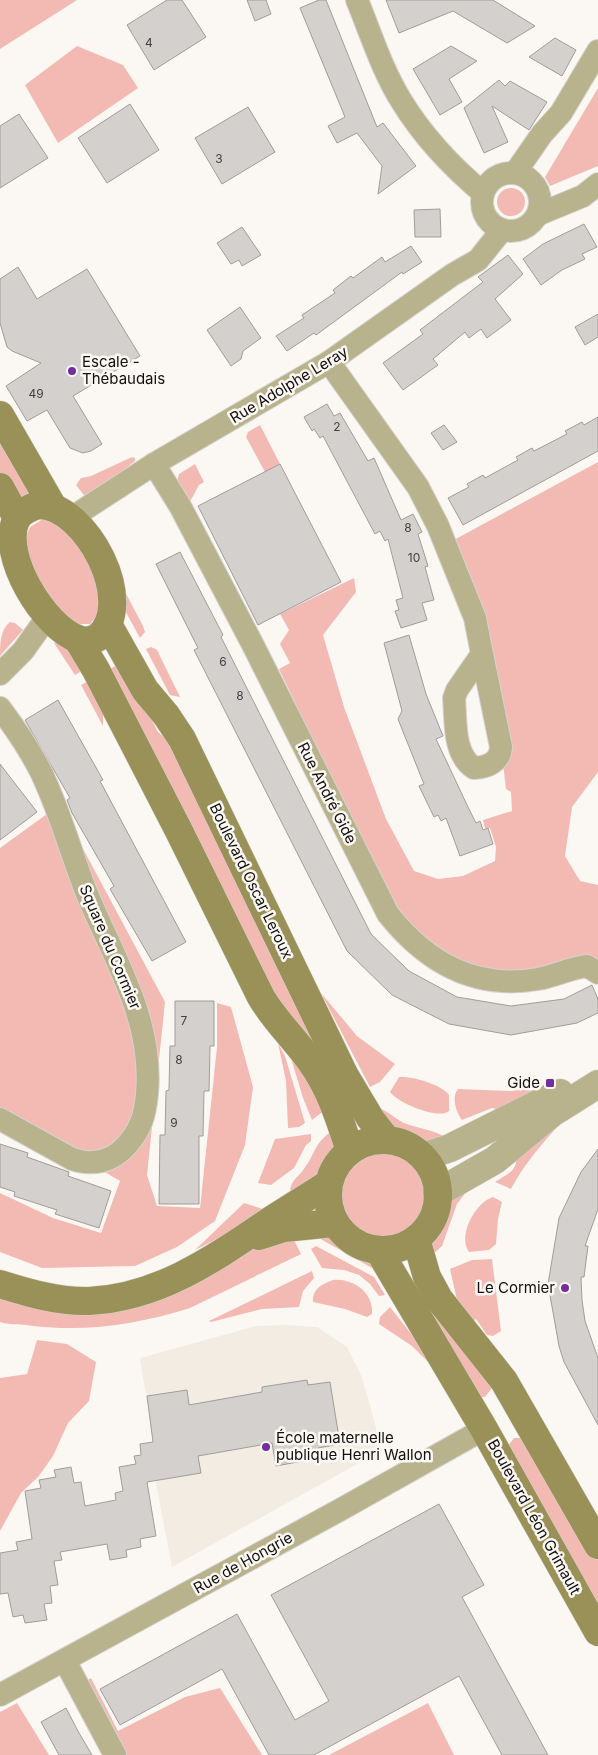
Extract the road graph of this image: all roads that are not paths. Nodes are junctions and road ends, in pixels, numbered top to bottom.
1 (357, 0) edge
2 (598, 51) edge
3 (598, 184) edge
4 (531, 192) junction
5 (483, 193) junction
6 (494, 225) junction
7 (329, 362) junction
8 (0, 415) edge
9 (154, 464) junction
10 (0, 487) edge
11 (121, 487) junction
12 (62, 513) junction
13 (17, 518) junction
14 (93, 545) junction
15 (48, 616) junction
16 (109, 626) junction
17 (78, 640) junction
18 (482, 654) dead end
19 (0, 674) edge
20 (0, 708) edge
21 (598, 973) edge
22 (598, 1076) edge
23 (598, 1084) edge
24 (0, 1119) edge
25 (387, 1140) junction
26 (350, 1151) junction
27 (423, 1157) junction
28 (328, 1184) junction
29 (437, 1193) junction
30 (333, 1223) junction
31 (416, 1239) junction
32 (232, 1246) junction
33 (379, 1251) junction
34 (0, 1284) edge
35 (520, 1408) junction
36 (484, 1429) junction
37 (598, 1545) edge
38 (598, 1632) edge
39 (65, 1662) junction
40 (0, 1695) edge
41 (115, 1755) edge

1 - 5 street
2 - 4 street
3 - 4 street
4 - 5 street
4 - 6 street
5 - 6 street
6 - 7 street, Rue Adolphe Leray
7 - 9 street, Rue Adolphe Leray
7 - 18 street
8 - 12 main road
9 - 11 street, Rue Adolphe Leray
9 - 21 street, Rue André Gide
10 - 13 main road
11 - 12 street, Rue Adolphe Leray
11 - 14 street, Rue Adolphe Leray
12 - 13 main road
12 - 14 main road
13 - 15 main road
14 - 16 main road
15 - 17 main road
15 - 19 street
16 - 17 main road
16 - 25 main road, Boulevard Oscar Leroux
17 - 26 main road
20 - 24 street, Square du Cormier
22 - 27 street
23 - 29 street
25 - 26 main road
25 - 27 main road
26 - 28 main road
27 - 29 main road
28 - 30 main road
28 - 32 main road
29 - 31 main road
30 - 32 main road
30 - 33 main road
31 - 33 main road
31 - 35 main road
32 - 34 main road
33 - 36 main road, Boulevard Léon Grimault
35 - 36 main road, Boulevard Léon Grimault
35 - 37 main road
36 - 38 main road, Boulevard Léon Grimault
36 - 39 street, Rue de Hongrie
39 - 40 street, Rue de Hongrie
39 - 41 street

